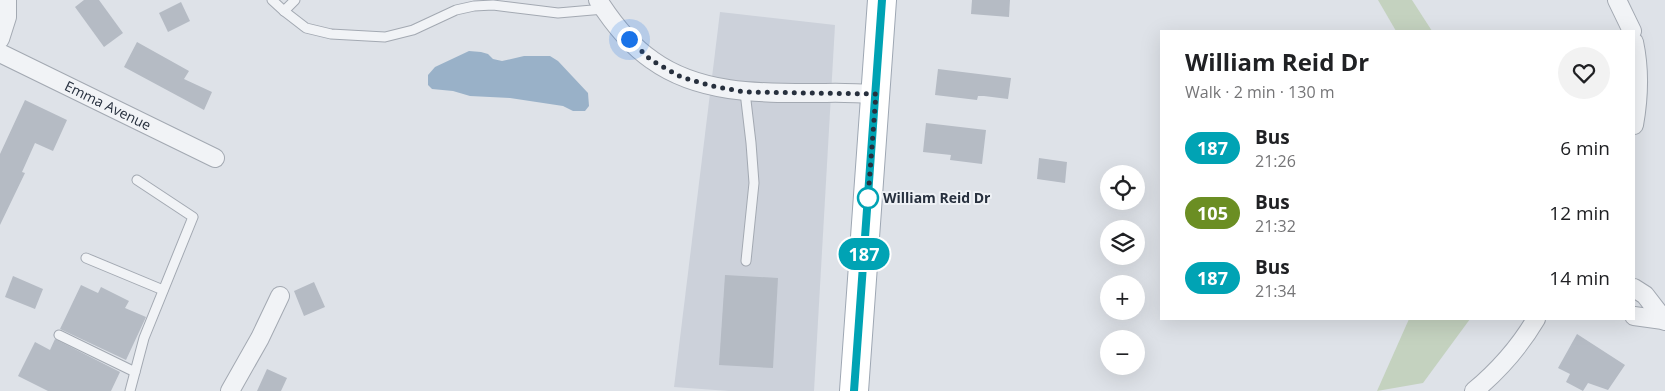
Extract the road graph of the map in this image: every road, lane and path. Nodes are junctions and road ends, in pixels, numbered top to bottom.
1 (7, 0) edge
2 (272, 0) edge
3 (295, 0) edge
4 (882, 0) edge
5 (1617, 0) edge
6 (601, 5) edge
7 (284, 12) junction
8 (1632, 30) edge
9 (0, 39) edge
10 (1635, 47) edge
11 (0, 53) edge
12 (745, 92) junction
13 (876, 94) junction
14 (1635, 116) edge
15 (215, 158) dead end
16 (138, 180) dead end
17 (86, 258) dead end
18 (746, 261) dead end
19 (1635, 289) edge
20 (163, 290) junction
21 (280, 296) dead end
22 (1635, 316) edge
23 (1535, 320) edge
24 (1664, 321) edge
25 (59, 335) dead end
26 (135, 372) junction
27 (130, 391) edge
28 (230, 391) edge
29 (854, 391) edge
30 (1474, 391) edge

1 - 9 street
2 - 7 lane
3 - 7 lane
4 - 13 main road
5 - 8 street
6 - 7 lane
6 - 12 street
10 - 14 street
11 - 15 street, Emma Avenue
12 - 13 street
12 - 18 lane
13 - 29 main road
16 - 20 lane
17 - 20 lane
19 - 24 street
20 - 26 lane
21 - 28 street
22 - 24 street
23 - 30 street
25 - 26 lane
26 - 27 lane

